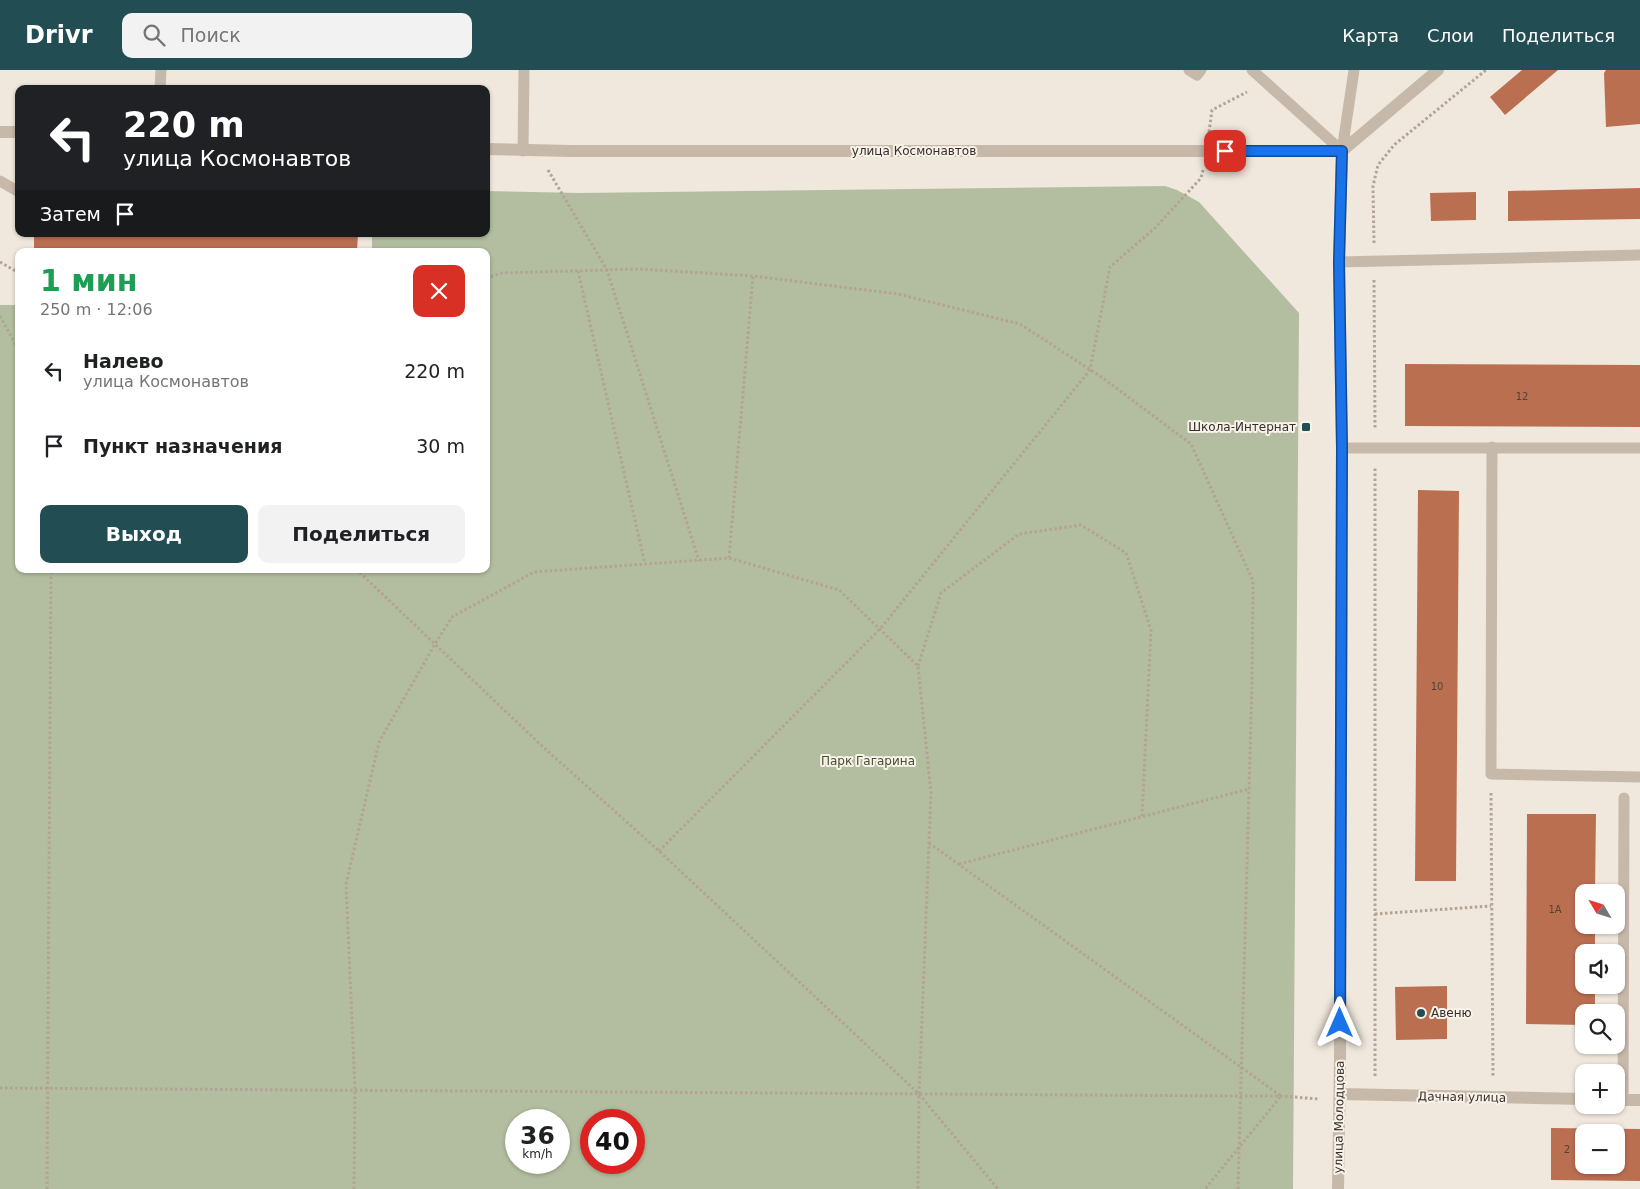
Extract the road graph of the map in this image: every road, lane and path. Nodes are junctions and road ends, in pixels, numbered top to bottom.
1 (161, 70) edge
2 (524, 70) edge
3 (1189, 70) edge
4 (1201, 70) edge
5 (1252, 70) edge
6 (1354, 70) edge
7 (1438, 70) edge
8 (1486, 70) edge
9 (1265, 82) junction
10 (160, 85) edge
11 (0, 132) edge
12 (15, 132) edge
13 (490, 149) edge
14 (530, 150) junction
15 (1206, 151) junction
16 (1342, 151) junction
17 (0, 181) edge
18 (15, 190) edge
19 (1640, 256) edge
20 (1374, 261) junction
21 (0, 262) edge
22 (1339, 262) junction
23 (607, 270) junction
24 (15, 271) edge
25 (578, 271) junction
26 (753, 276) junction
27 (490, 277) edge
28 (0, 316) edge
29 (15, 344) edge
30 (1090, 370) junction
31 (1492, 447) junction
32 (1342, 448) junction
33 (1375, 448) junction
34 (1640, 448) edge
35 (729, 558) junction
36 (699, 561) junction
37 (645, 564) junction
38 (51, 573) edge
39 (360, 573) edge
40 (880, 629) junction
41 (434, 644) junction
42 (918, 666) junction
43 (1491, 774) junction
44 (1640, 777) edge
45 (1249, 789) junction
46 (1624, 798) dead end
47 (1142, 817) junction
48 (929, 843) junction
49 (659, 851) junction
50 (959, 864) junction
51 (1492, 906) junction
52 (1375, 914) junction
53 (1620, 1064) edge
54 (1241, 1067) junction
55 (0, 1088) edge
56 (48, 1088) junction
57 (355, 1090) junction
58 (919, 1094) junction
59 (1375, 1094) junction
60 (1240, 1096) junction
61 (1281, 1096) junction
62 (1340, 1097) junction
63 (1493, 1097) junction
64 (1575, 1099) edge
65 (1625, 1100) edge
66 (1640, 1100) edge
67 (1239, 1147) junction
68 (47, 1189) edge
69 (354, 1189) edge
70 (918, 1189) edge
71 (998, 1189) edge
72 (1205, 1189) edge
73 (1238, 1189) edge
74 (1338, 1189) edge

1 - 10 lane
2 - 14 lane
3 - 4 lane
5 - 9 lane
6 - 16 lane
7 - 16 street
8 - 20 path
9 - 15 path
9 - 16 lane
11 - 12 street
13 - 14 street, улица Космонавтов
14 - 15 street, улица Космонавтов
14 - 23 path
15 - 16 street, улица Космонавтов
15 - 30 path
16 - 22 street, улица Молодцова
17 - 18 lane
19 - 20 lane
20 - 22 lane
20 - 33 path
21 - 24 path
22 - 32 street, улица Молодцова
23 - 25 path
23 - 26 path
23 - 36 path
25 - 27 path
25 - 37 path
26 - 30 path
26 - 35 path
28 - 29 path
30 - 40 path
30 - 45 path
31 - 33 lane
31 - 34 lane
31 - 43 lane
32 - 33 lane
32 - 62 street, улица Молодцова
33 - 52 path
35 - 36 path
35 - 40 path
36 - 37 path
37 - 41 path
38 - 56 path
39 - 41 path
40 - 42 path
40 - 49 path
41 - 49 path
41 - 57 path
42 - 47 path
42 - 48 path
43 - 44 lane
43 - 51 path
45 - 47 path
45 - 54 path
46 - 53 lane
47 - 50 path
48 - 50 path
48 - 58 path
49 - 58 path
50 - 54 path
51 - 52 path
51 - 63 path
52 - 59 path
54 - 60 path
54 - 61 path
55 - 56 path
56 - 57 path
56 - 68 path
57 - 58 path
57 - 69 path
58 - 60 path
58 - 70 path
58 - 71 path
59 - 62 street, Дачная улица
59 - 63 street, Дачная улица
60 - 61 path
60 - 67 path
61 - 62 path
61 - 67 path
62 - 74 street, улица Молодцова
63 - 64 street, Дачная улица
65 - 66 street
67 - 72 path
67 - 73 path

